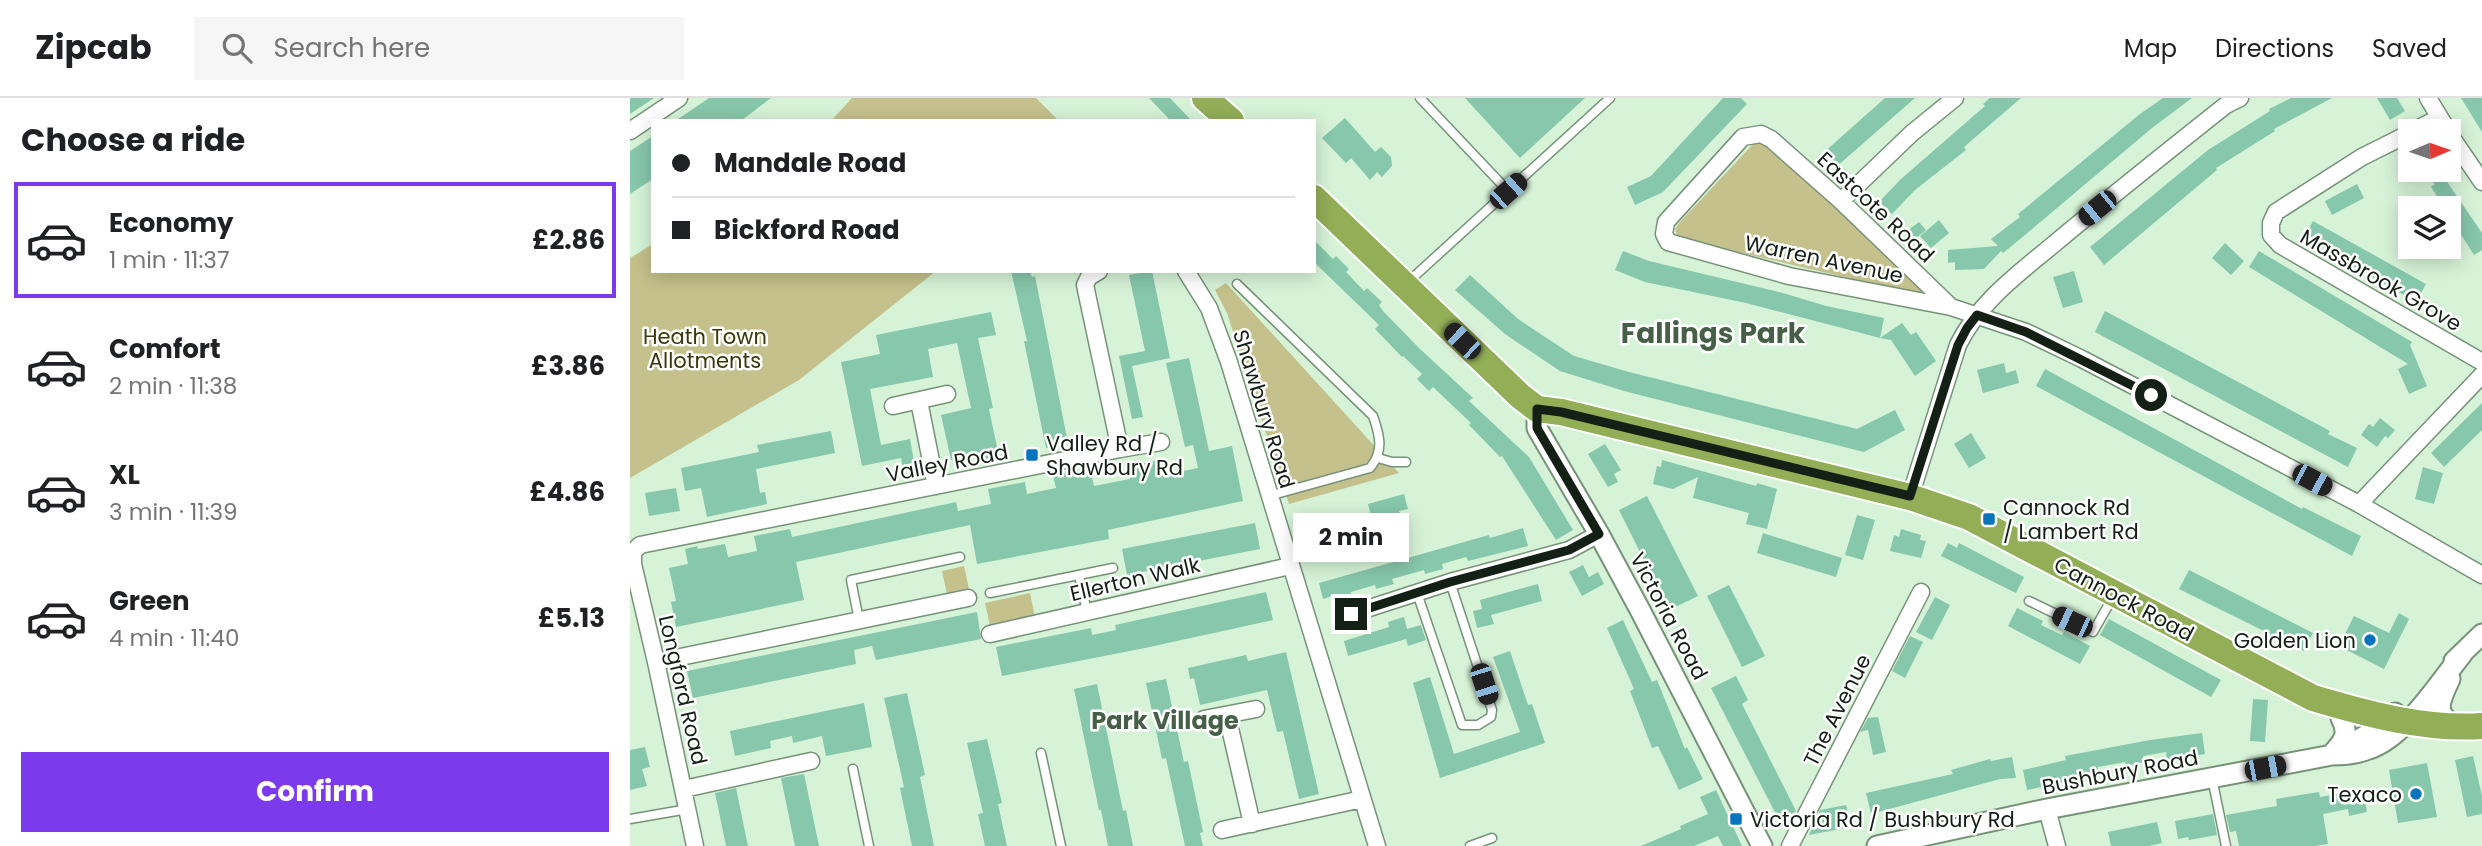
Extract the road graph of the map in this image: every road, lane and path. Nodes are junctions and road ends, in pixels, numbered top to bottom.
1 (679, 98) edge
2 (1205, 98) edge
3 (1420, 98) edge
4 (1610, 98) edge
5 (1955, 98) edge
6 (2240, 98) edge
7 (2428, 98) edge
8 (1229, 119) edge
9 (2440, 119) edge
10 (630, 131) edge
11 (2398, 139) edge
12 (2461, 151) edge
13 (2482, 182) edge
14 (1508, 191) junction
15 (1316, 200) edge
16 (1841, 201) junction
17 (1689, 249) joint
18 (1096, 273) edge
19 (1187, 273) edge
20 (1237, 284) dead end
21 (1404, 286) junction
22 (1951, 307) junction
23 (1977, 315) junction
24 (2482, 362) edge
25 (2482, 375) edge
26 (947, 394) dead end
27 (919, 401) junction
28 (893, 406) dead end
29 (1537, 409) junction
30 (1161, 442) dead end
31 (1120, 449) junction
32 (1378, 458) junction
33 (1406, 462) dead end
34 (936, 486) junction
35 (1269, 496) junction
36 (1910, 496) junction
37 (2359, 504) junction
38 (1599, 534) junction
39 (640, 545) joint
40 (960, 557) dead end
41 (1290, 566) junction
42 (1113, 568) dead end
43 (1079, 575) junction
44 (2482, 575) edge
45 (1450, 582) junction
46 (1921, 592) dead end
47 (990, 593) dead end
48 (1417, 593) junction
49 (2114, 595) junction
50 (968, 598) dead end
51 (2029, 601) dead end
52 (1087, 612) junction
53 (1351, 614) dead end
54 (859, 620) junction
55 (990, 634) dead end
56 (2482, 635) edge
57 (2463, 653) junction
58 (656, 662) junction
59 (2313, 698) junction
60 (1256, 709) dead end
61 (1227, 715) junction
62 (2341, 718) junction
63 (1204, 719) dead end
64 (2393, 725) junction
65 (2471, 727) edge
66 (1041, 753) dead end
67 (2332, 755) junction
68 (811, 761) dead end
69 (853, 769) dead end
70 (2212, 778) junction
71 (684, 789) junction
72 (1362, 799) junction
73 (2047, 808) junction
74 (688, 809) junction
75 (630, 819) edge
76 (1252, 824) junction
77 (1222, 830) dead end
78 (1492, 838) dead end
79 (695, 846) edge
80 (869, 846) edge
81 (1061, 846) edge
82 (1377, 846) edge
83 (1470, 846) edge
84 (1762, 846) edge
85 (1790, 846) edge
86 (1877, 846) edge
87 (2057, 846) edge
88 (2226, 846) edge

1 - 10 street
2 - 8 highway
3 - 14 lane
4 - 14 lane
5 - 16 street
6 - 23 street
7 - 9 street
11 - 24 street, Massbrook Grove
12 - 13 street
14 - 21 lane
15 - 21 highway
16 - 17 street, Eastcote Road
16 - 22 street, Eastcote Road
17 - 22 street, Warren Avenue
18 - 31 street
19 - 35 street, Shawbury Road
20 - 32 lane
21 - 29 highway
22 - 23 street, Warren Avenue
23 - 36 street
23 - 37 street, Warren Avenue
25 - 37 street
26 - 27 street
27 - 28 street
27 - 34 street
29 - 36 highway, Cannock Road
29 - 38 street, Victoria Road
30 - 31 street, Valley Road
31 - 34 street, Valley Road
32 - 33 lane
32 - 35 lane
34 - 39 street, Valley Road
35 - 41 street, Shawbury Road
36 - 49 highway, Cannock Road
37 - 44 street, Warren Avenue
38 - 45 street
38 - 84 street, Victoria Road
39 - 58 street, Longford Road
40 - 54 lane
41 - 52 street, Ellerton Walk
41 - 72 street, Shawbury Road
42 - 43 lane
43 - 47 lane
43 - 52 lane
45 - 48 street
45 - 48 lane
46 - 85 street, The Avenue
48 - 53 street
49 - 51 lane
49 - 59 highway, Cannock Road
50 - 54 street
52 - 55 street, Ellerton Walk
54 - 58 street
56 - 57 street, Bushbury Road
57 - 64 street, Bushbury Road
57 - 65 street
58 - 71 street, Longford Road
59 - 62 highway, Cannock Road
59 - 64 highway, Cannock Road
60 - 61 street
61 - 63 street
61 - 76 street
62 - 64 highway, Cannock Road
62 - 67 street
64 - 65 highway, Cannock Road
64 - 67 street, Bushbury Road
66 - 81 lane
67 - 70 street, Bushbury Road
68 - 71 street
69 - 80 lane
70 - 73 street, Bushbury Road
70 - 88 lane
71 - 74 street, Longford Road
72 - 76 street
72 - 82 street, Shawbury Road
73 - 86 street, Bushbury Road
73 - 87 street
74 - 75 lane
74 - 79 street, Longford Road
76 - 77 street
78 - 83 lane

